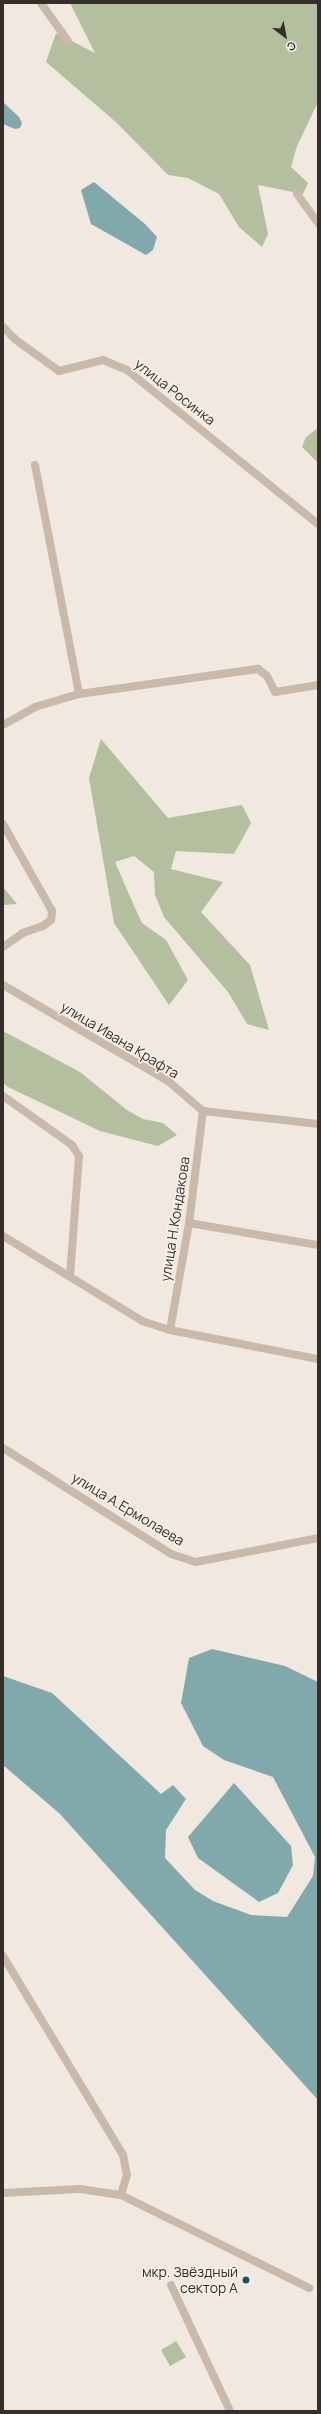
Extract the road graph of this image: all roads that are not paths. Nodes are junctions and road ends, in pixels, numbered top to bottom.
1 (41, 3) edge
2 (68, 42) dead end
3 (297, 194) dead end
4 (318, 223) edge
5 (3, 327) edge
6 (35, 464) dead end
7 (318, 524) edge
8 (318, 685) edge
9 (79, 694) junction
10 (3, 724) edge
11 (3, 824) edge
12 (3, 947) edge
13 (3, 985) edge
14 (3, 1096) edge
15 (203, 1111) junction
16 (318, 1124) edge
17 (189, 1223) junction
18 (3, 1236) edge
19 (318, 1245) edge
20 (70, 1276) junction
21 (170, 1330) junction
22 (318, 1358) edge
23 (3, 1448) edge
24 (318, 1538) edge
25 (3, 1956) edge
26 (3, 2193) edge
27 (121, 2195) junction
28 (171, 2286) dead end
29 (309, 2288) dead end
30 (230, 2411) edge

1 - 2 street
3 - 4 street
5 - 7 street, улица Росинка
6 - 9 street
8 - 9 street
9 - 10 street
11 - 12 street
13 - 15 street, улица Ивана Крафта
14 - 20 street
15 - 16 street
15 - 17 street, улица Н.Кондакова
17 - 19 street
17 - 21 street, улица Н.Кондакова
18 - 20 street
20 - 21 street
21 - 22 street
23 - 24 street, улица А.Ермолаева
25 - 27 street
26 - 27 street
27 - 29 street
28 - 30 street

